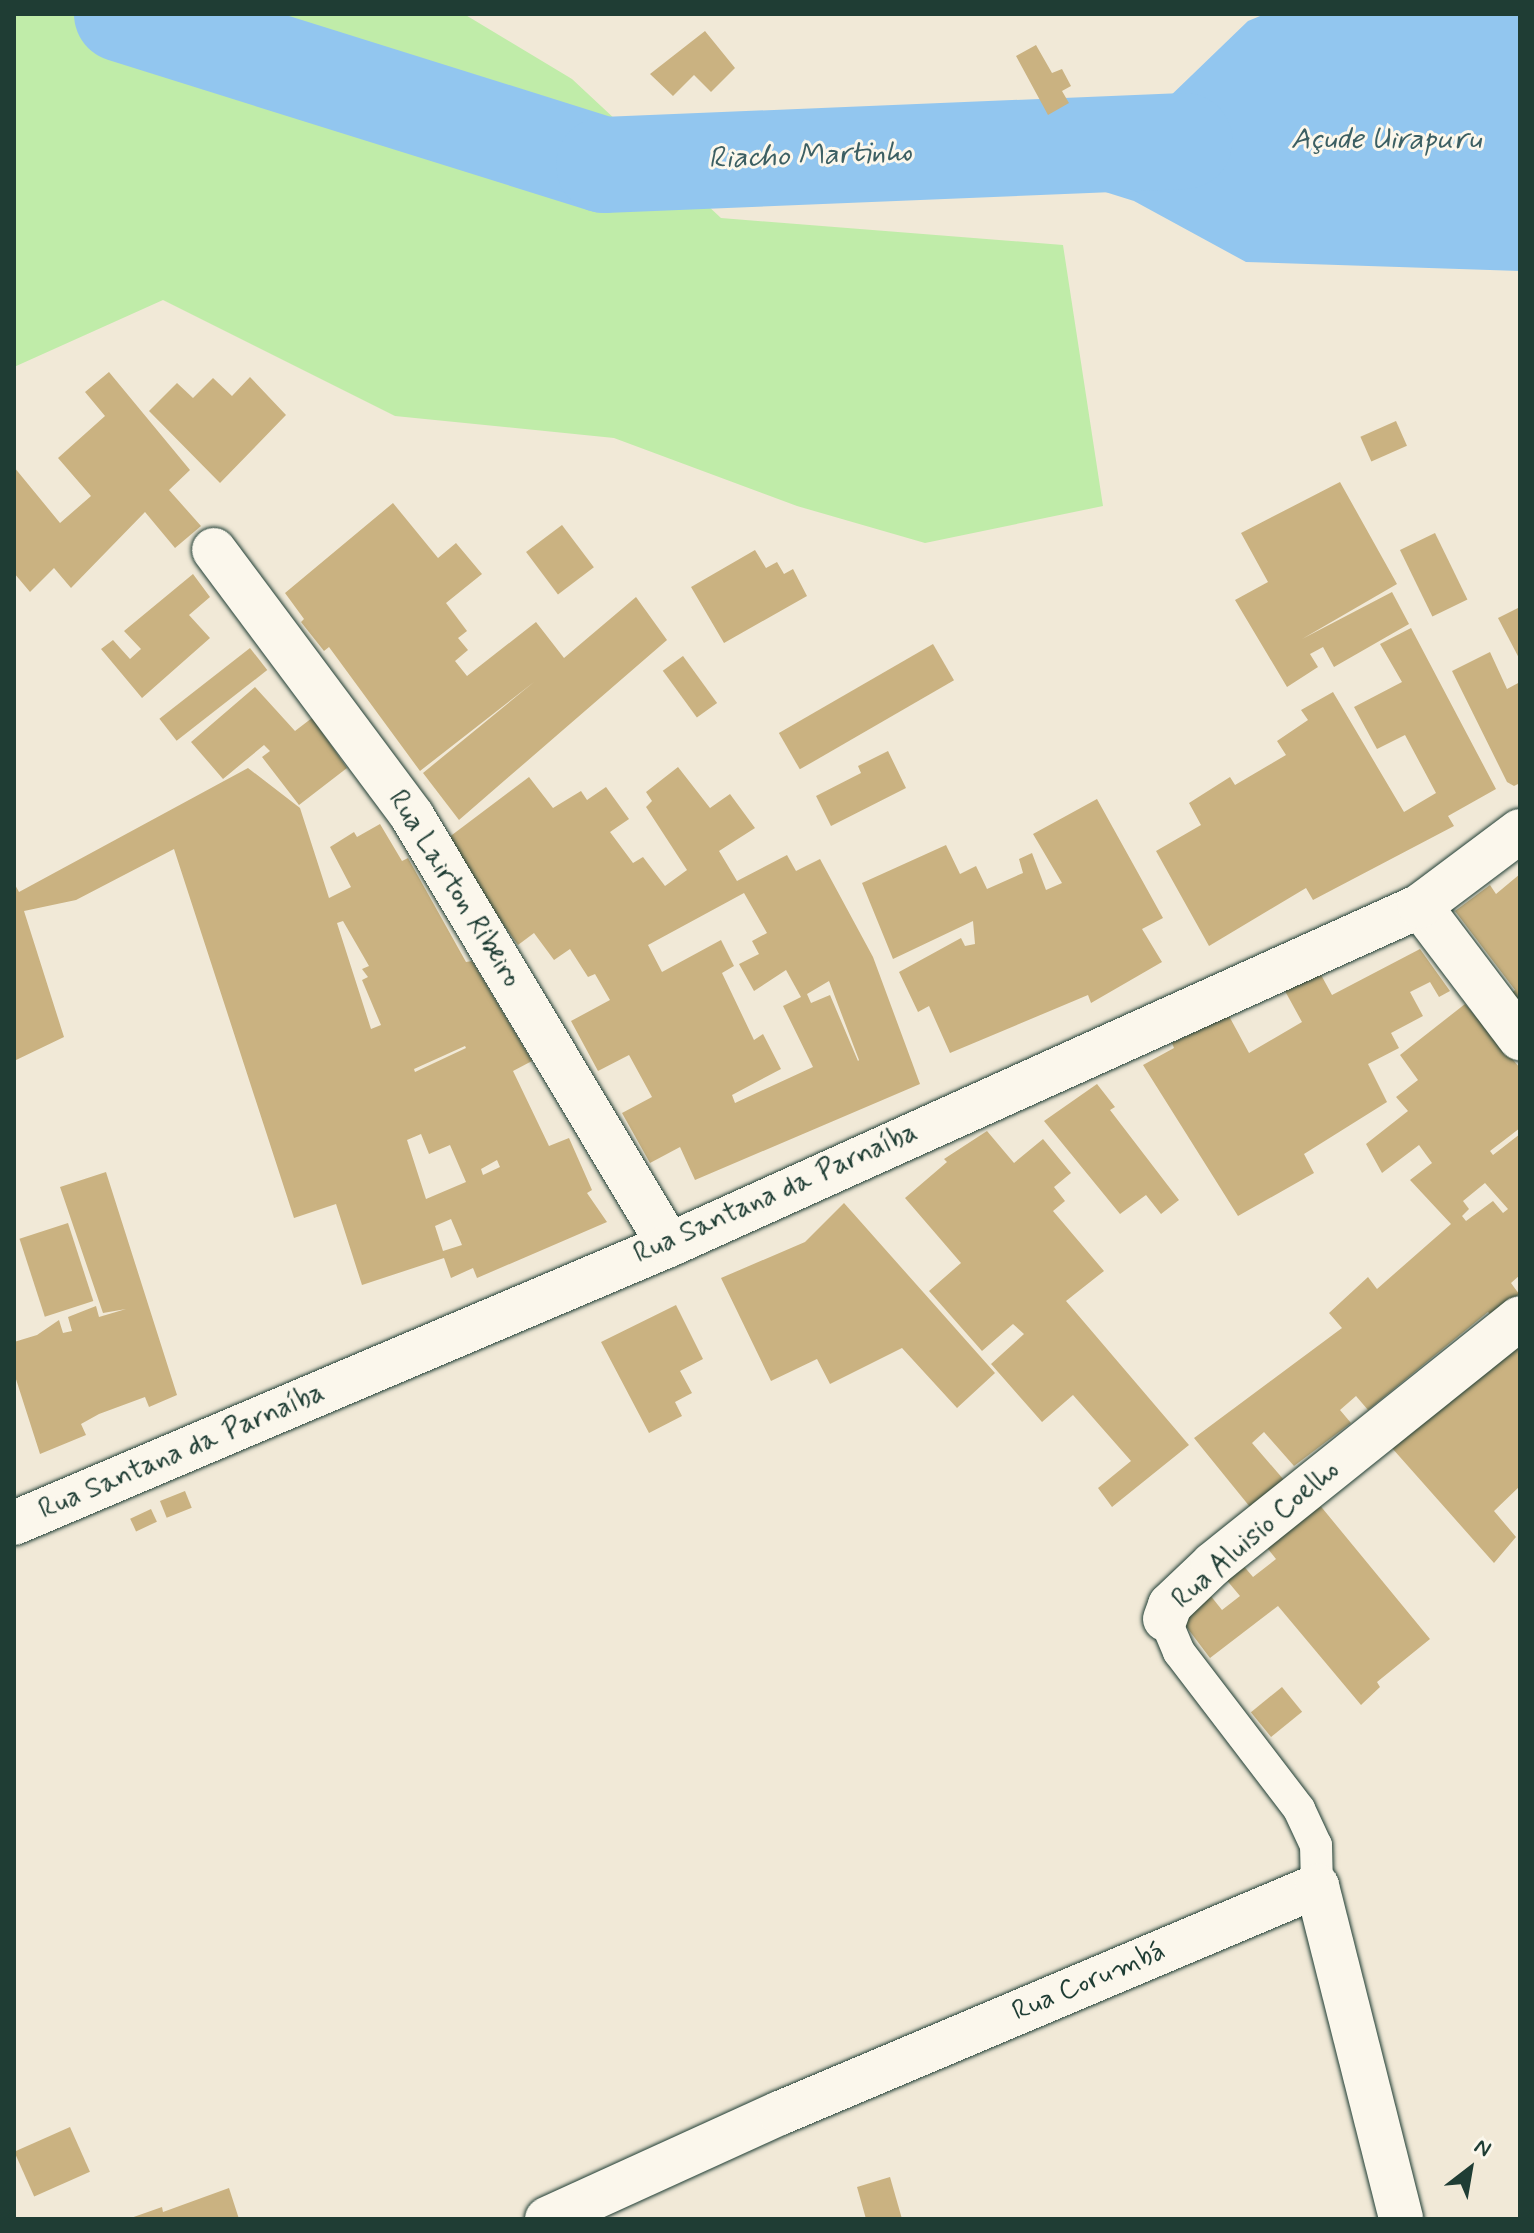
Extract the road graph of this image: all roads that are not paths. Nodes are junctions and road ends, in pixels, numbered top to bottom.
1 (214, 550) dead end
2 (1520, 831) edge
3 (1420, 906) junction
4 (1520, 1038) edge
5 (669, 1245) junction
6 (1520, 1318) edge
7 (14, 1523) edge
8 (1165, 1619) joint
9 (1317, 1886) junction
10 (547, 2219) edge
11 (1401, 2219) edge

1 - 5 street, Rua Lairton Ribeiro
2 - 3 street, Rua Santana da Parnaíba
3 - 4 street
3 - 5 street, Rua Santana da Parnaíba
5 - 7 street, Rua Santana da Parnaíba
6 - 8 street, Rua Aluisio Coelho
8 - 9 lane, Rua Aluisio Coelho
9 - 10 street, Rua Corumbá
9 - 11 street

